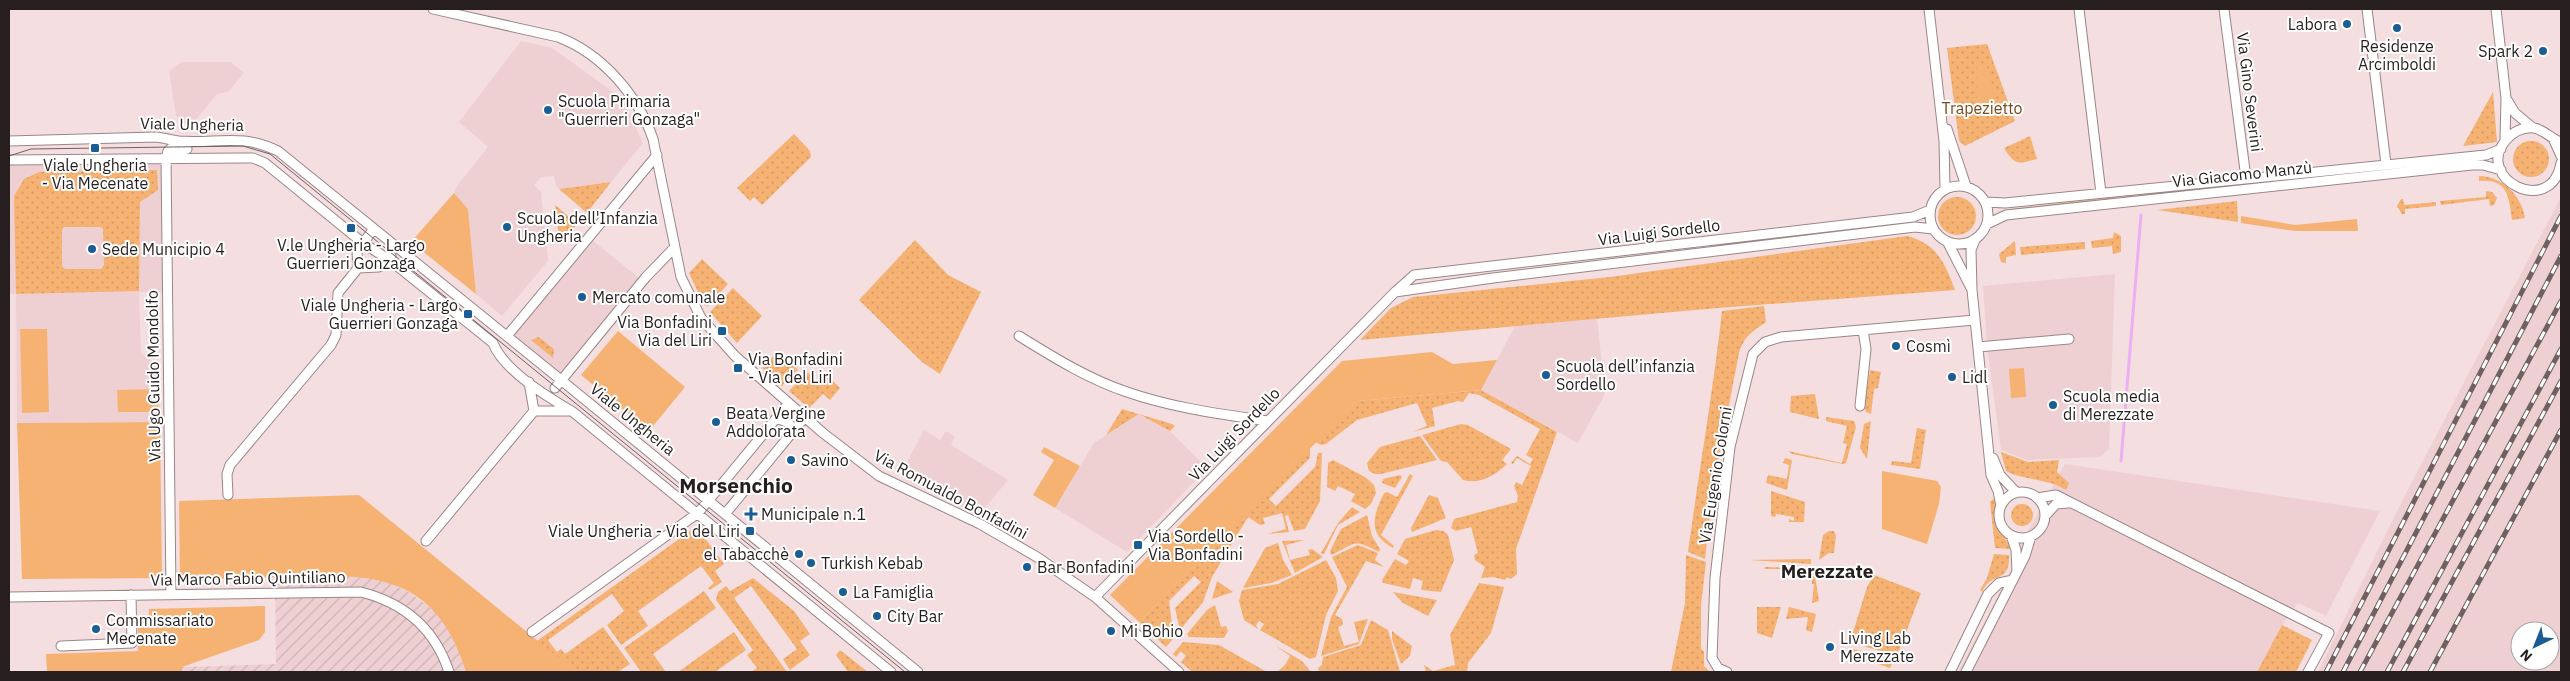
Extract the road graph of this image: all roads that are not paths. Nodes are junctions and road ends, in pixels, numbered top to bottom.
1 (433, 9) edge
2 (1929, 9) edge
3 (2079, 9) edge
4 (2224, 9) edge
5 (2367, 9) edge
6 (2496, 9) edge
7 (2506, 98) junction
8 (1940, 110) junction
9 (2533, 128) junction
10 (2552, 137) junction
11 (9, 141) edge
12 (179, 141) junction
13 (2561, 142) edge
14 (2503, 144) junction
15 (270, 148) junction
16 (657, 155) junction
17 (2561, 156) edge
18 (166, 158) junction
19 (9, 160) edge
20 (265, 163) junction
21 (2561, 163) edge
22 (2386, 164) junction
23 (2500, 170) junction
24 (2246, 178) junction
25 (1966, 186) junction
26 (1945, 189) junction
27 (2102, 193) junction
28 (1986, 202) junction
29 (1930, 210) junction
30 (1987, 224) junction
31 (1934, 229) junction
32 (373, 230) junction
33 (1975, 240) junction
34 (1947, 241) junction
35 (363, 244) junction
36 (675, 247) junction
37 (396, 249) junction
38 (389, 259) junction
39 (358, 268) junction
40 (1972, 290) junction
41 (1395, 292) junction
42 (1975, 320) junction
43 (1863, 330) junction
44 (507, 336) junction
45 (1019, 336) dead end
46 (2069, 339) dead end
47 (1978, 347) junction
48 (562, 380) junction
49 (529, 382) junction
50 (555, 388) dead end
51 (788, 404) junction
52 (1860, 406) dead end
53 (534, 411) junction
54 (573, 412) junction
55 (805, 418) junction
56 (777, 419) junction
57 (1268, 421) junction
58 (792, 434) junction
59 (1990, 448) junction
60 (2016, 492) junction
61 (228, 495) dead end
62 (2037, 498) junction
63 (708, 500) junction
64 (2070, 503) junction
65 (2000, 506) junction
66 (698, 513) junction
67 (725, 514) junction
68 (2045, 516) junction
69 (2011, 535) junction
70 (2031, 536) junction
71 (426, 541) dead end
72 (2015, 576) junction
73 (171, 594) junction
74 (131, 595) junction
75 (9, 597) edge
76 (1095, 597) junction
77 (532, 632) dead end
78 (62, 646) dead end
79 (449, 672) edge
80 (891, 672) edge
81 (918, 672) edge
82 (1179, 672) edge
83 (1727, 672) edge
84 (1950, 672) edge
85 (1966, 672) edge
86 (2308, 672) edge

1 - 16 street, Via Romualdo Bonfadini
2 - 8 street
3 - 27 street
4 - 24 street, Via Gino Severini
5 - 22 street
6 - 7 street
7 - 9 street
7 - 14 street
8 - 25 street
8 - 26 street
9 - 10 street
9 - 14 street, Via Giacomo Manzù
10 - 13 street
10 - 17 street
11 - 12 street, Viale Ungheria
12 - 15 street, Viale Ungheria
12 - 18 street
14 - 22 street, Via Giacomo Manzù
14 - 23 street
15 - 20 street
15 - 32 street, Viale Ungheria
16 - 36 street, Via Romualdo Bonfadini
16 - 44 street
18 - 19 street, Viale Ungheria
18 - 20 street, Viale Ungheria
18 - 73 street, Via Ugo Guido Mondolfo
20 - 35 street, Viale Ungheria
21 - 23 street
22 - 24 street, Via Giacomo Manzù
23 - 30 street, Via Giacomo Manzù
24 - 27 street, Via Giacomo Manzù
25 - 26 street
25 - 28 street
26 - 29 street
27 - 28 street, Via Giacomo Manzù
28 - 30 street
29 - 31 street
29 - 41 street, Via Luigi Sordello
30 - 33 street
31 - 34 street
31 - 41 street, Via Luigi Sordello
32 - 35 street
32 - 37 street, Viale Ungheria
33 - 34 street
33 - 40 street
34 - 40 street
35 - 38 street, Viale Ungheria
35 - 39 street
36 - 48 street
36 - 51 street, Via Romualdo Bonfadini
37 - 38 street
37 - 44 street, Viale Ungheria
38 - 39 street
38 - 49 street, Viale Ungheria
39 - 61 street
40 - 42 street
41 - 57 street, Via Luigi Sordello
42 - 43 street, Via Eugenio Colorni
42 - 47 street
43 - 52 street
43 - 83 street, Via Eugenio Colorni
44 - 48 street, Viale Ungheria
45 - 57 street
46 - 47 street
47 - 59 street
48 - 50 street
48 - 63 street, Viale Ungheria
49 - 53 street
49 - 54 street, Viale Ungheria
51 - 55 street, Via Romualdo Bonfadini
51 - 56 street
53 - 54 street
53 - 71 street
54 - 66 street, Viale Ungheria
55 - 58 street
55 - 76 street, Via Romualdo Bonfadini
56 - 58 street
56 - 63 street
57 - 76 street, Via Luigi Sordello
58 - 67 street
59 - 60 street
59 - 65 street
60 - 62 street
60 - 65 street
62 - 64 street
62 - 68 street
63 - 66 street
63 - 67 street, Viale Ungheria
64 - 68 street
64 - 86 street
65 - 69 street
66 - 67 street
66 - 77 street
66 - 80 street, Viale Ungheria
67 - 81 street, Viale Ungheria
68 - 70 street
69 - 70 street
69 - 72 street
70 - 72 street
72 - 84 street
72 - 85 street
73 - 74 street, Via Marco Fabio Quintiliano
73 - 79 street, Via Marco Fabio Quintiliano
74 - 75 street, Via Marco Fabio Quintiliano
74 - 78 street
76 - 82 street, Via Romualdo Bonfadini

